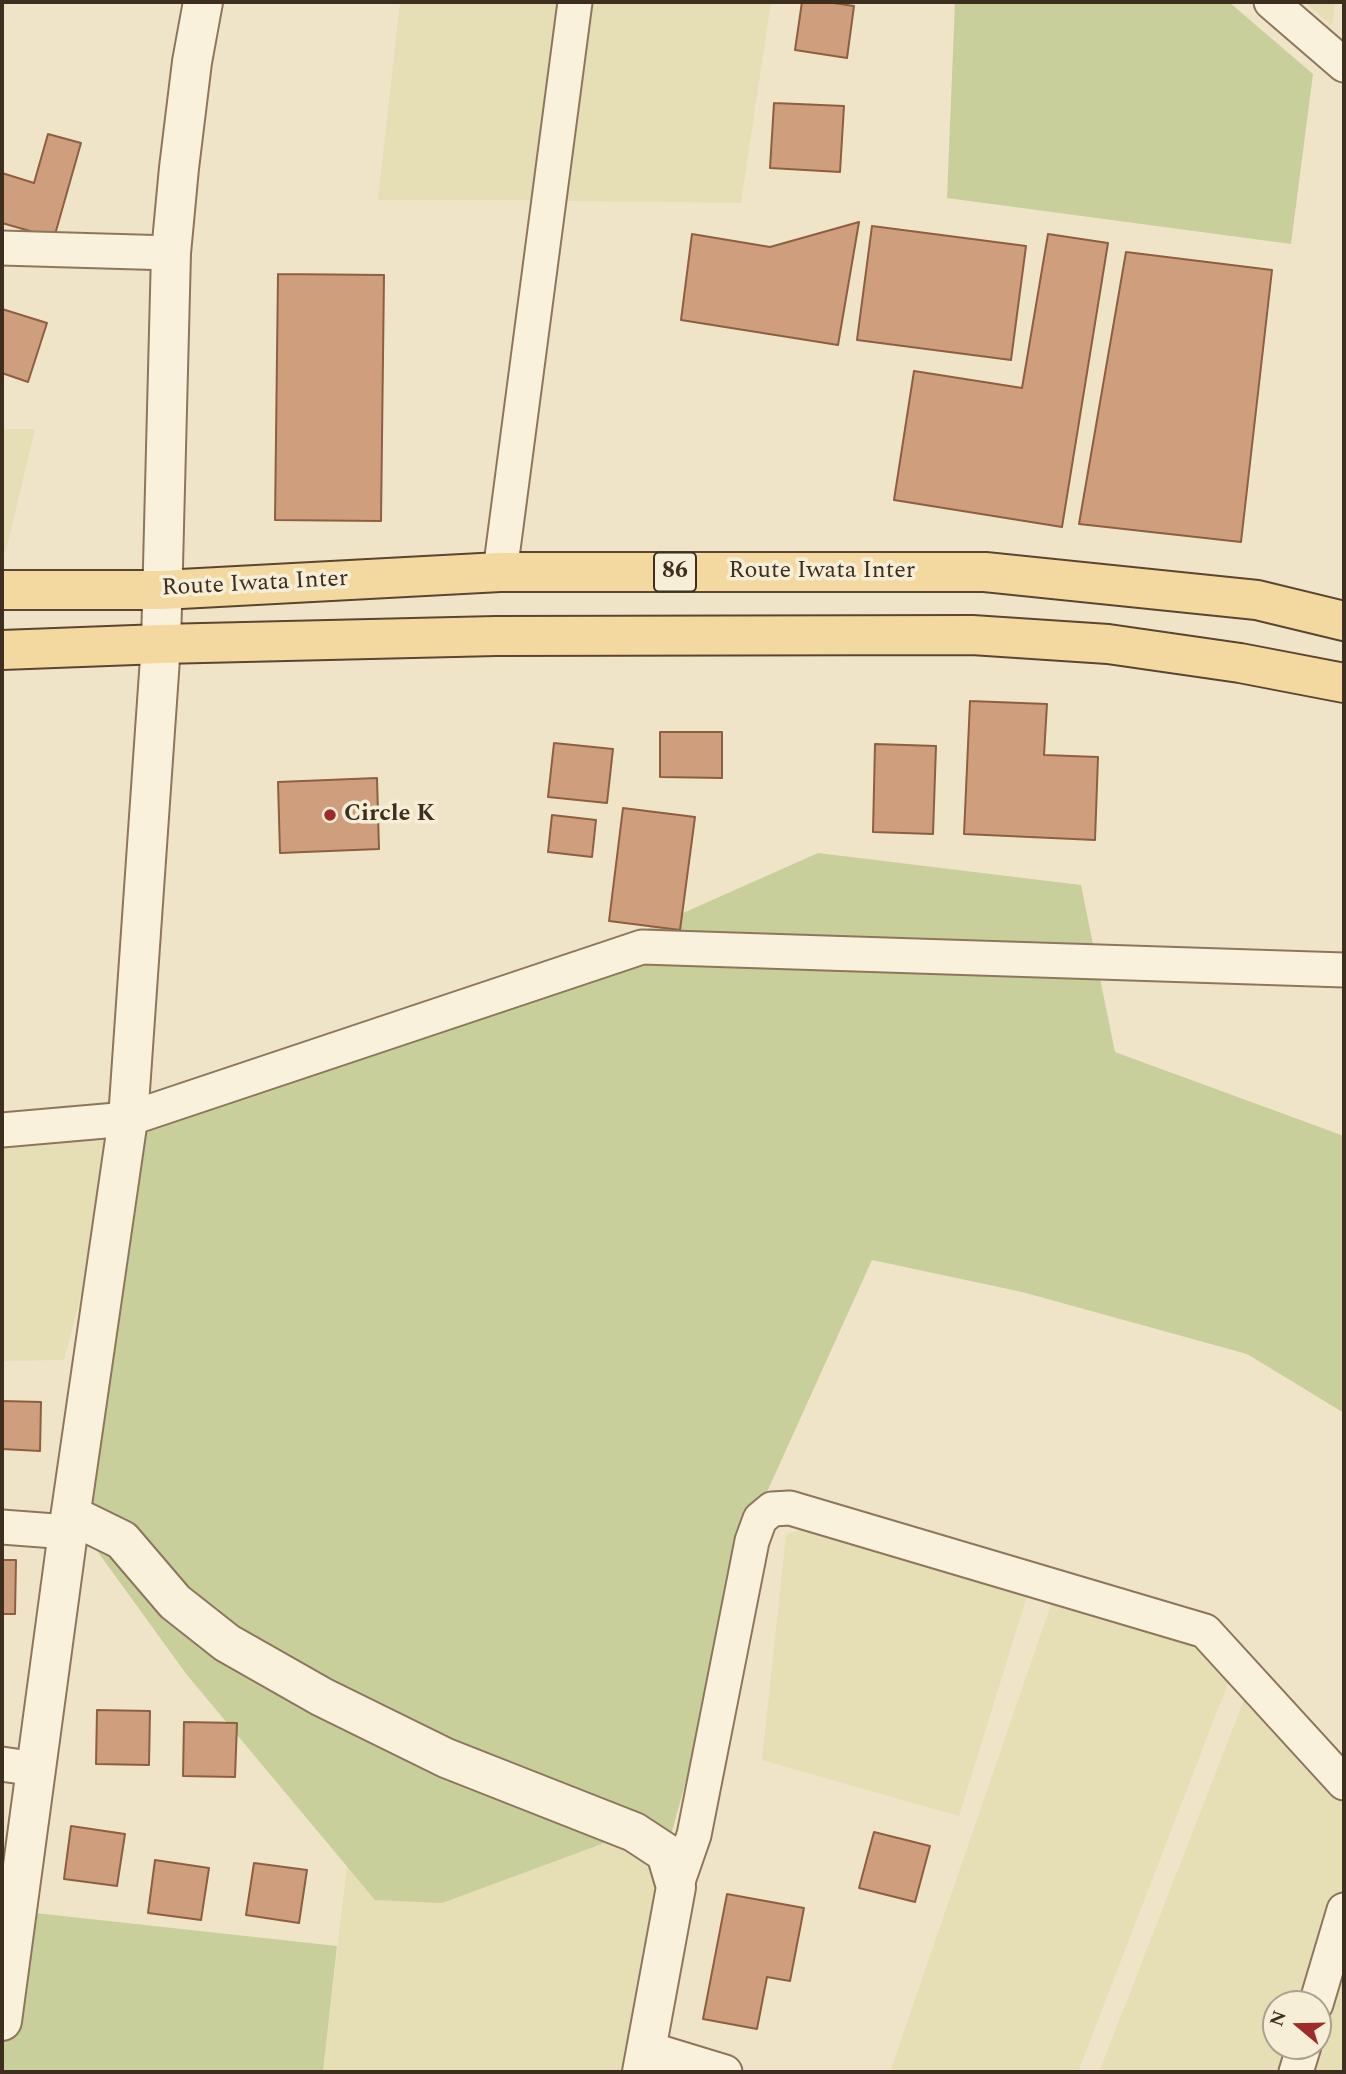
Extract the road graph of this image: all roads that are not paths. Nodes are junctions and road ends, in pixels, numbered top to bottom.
1 (203, 2) edge
2 (575, 2) edge
3 (1271, 2) edge
4 (1344, 65) edge
5 (2, 248) edge
6 (172, 253) junction
7 (500, 572) junction
8 (2, 590) edge
9 (162, 590) junction
10 (1344, 621) edge
11 (161, 644) junction
12 (2, 650) edge
13 (1344, 682) edge
14 (1344, 970) edge
15 (128, 1119) junction
16 (2, 1130) edge
17 (69, 1523) junction
18 (2, 1527) edge
19 (19, 1766) edge
20 (1344, 1783) edge
21 (676, 1886) junction
22 (1344, 1910) edge
23 (1320, 1990) edge
24 (2, 2021) edge
25 (644, 2060) edge
26 (725, 2072) edge

1 - 6 street
2 - 7 street
3 - 4 street
5 - 6 street
6 - 9 street
7 - 9 main road, Route Iwata Inter / 86
7 - 10 main road, Route Iwata Inter / 86
8 - 9 main road, Route Iwata Inter / 86
9 - 11 street
11 - 12 main road
11 - 13 main road
11 - 15 street
14 - 15 street
15 - 16 street
15 - 17 street
17 - 18 street
17 - 19 street
17 - 21 street
19 - 24 street
20 - 21 street
21 - 25 street
22 - 23 street
25 - 26 street

